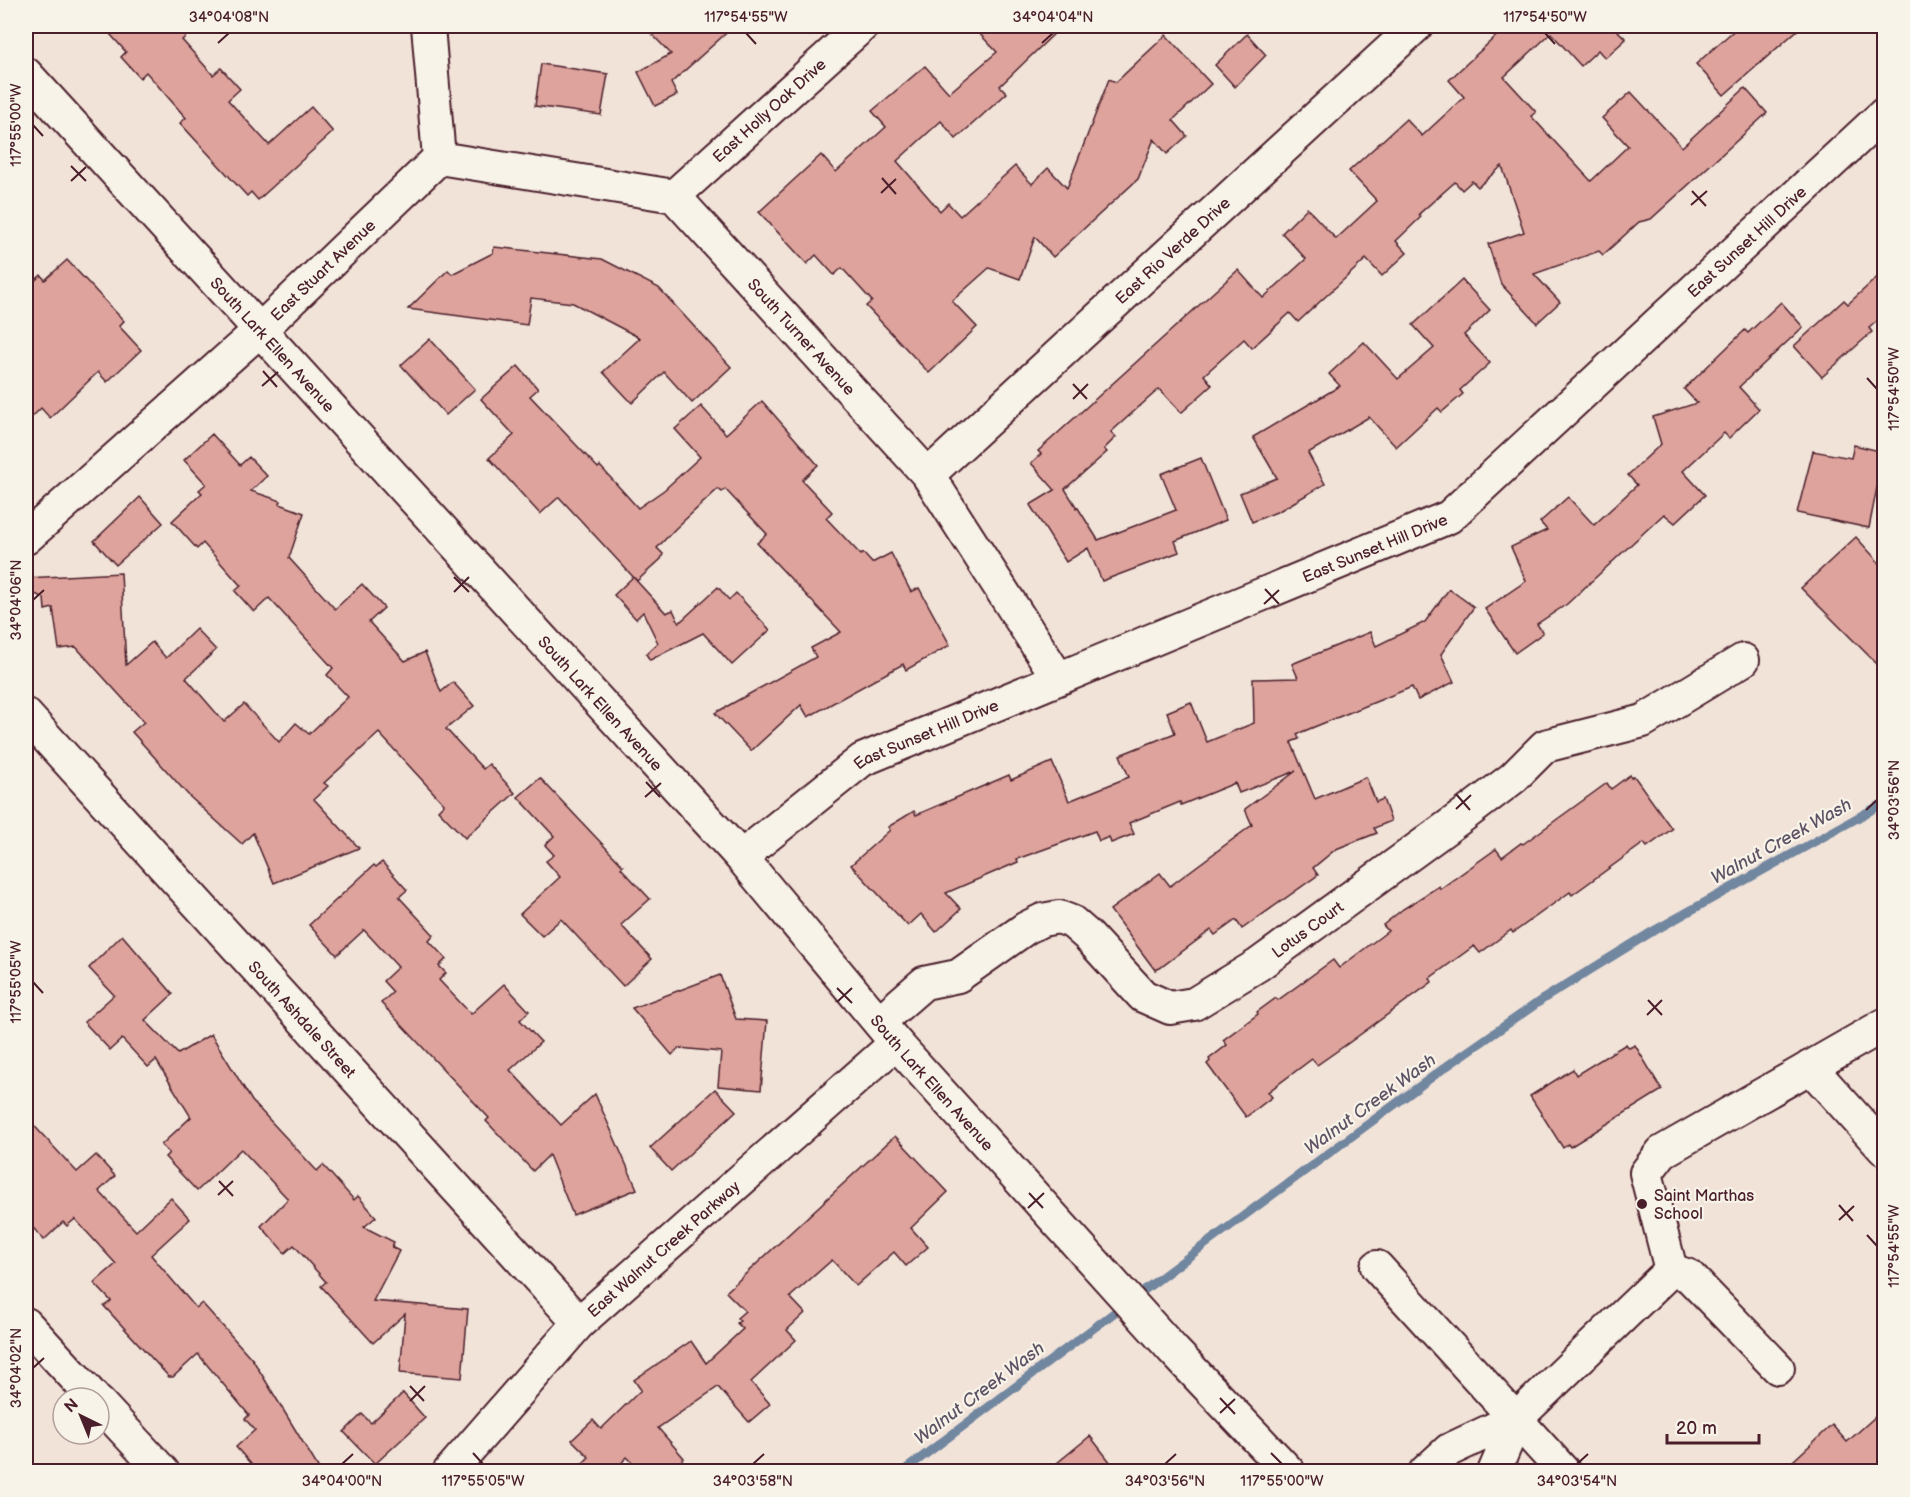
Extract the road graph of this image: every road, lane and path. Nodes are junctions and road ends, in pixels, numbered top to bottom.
1 (428, 26) edge
2 (862, 26) edge
3 (1416, 26) edge
4 (26, 74) edge
5 (1884, 114) edge
6 (439, 158) junction
7 (674, 196) junction
8 (260, 330) junction
9 (928, 475) junction
10 (26, 538) edge
11 (1743, 660) dead end
12 (1058, 678) junction
13 (26, 715) edge
14 (741, 857) junction
15 (1884, 1025) edge
16 (888, 1033) junction
17 (1810, 1067) junction
18 (1884, 1149) edge
19 (1377, 1268) dead end
20 (1671, 1270) junction
21 (579, 1323) junction
22 (26, 1324) edge
23 (1779, 1368) dead end
24 (83, 1386) edge
25 (111, 1416) edge
26 (1517, 1418) junction
27 (163, 1472) edge
28 (449, 1472) edge
29 (1289, 1472) edge
30 (1425, 1472) edge
31 (1494, 1472) edge
32 (1564, 1472) edge

1 - 6 street
2 - 7 street, East Holly Oak Drive
3 - 9 street, East Rio Verde Drive
4 - 8 street, South Lark Ellen Avenue
5 - 12 street, East Sunset Hill Drive
6 - 7 street
6 - 8 street, East Stuart Avenue
7 - 9 street, South Turner Avenue
8 - 10 street, East Stuart Avenue
8 - 14 street, South Lark Ellen Avenue
9 - 12 street, South Turner Avenue
11 - 16 street, Lotus Court
12 - 14 street, East Sunset Hill Drive
13 - 21 street, South Ashdale Street
14 - 16 street, South Lark Ellen Avenue
15 - 17 street
16 - 21 street, East Walnut Creek Parkway
16 - 29 street, South Lark Ellen Avenue
17 - 18 street
17 - 20 street
19 - 26 street
20 - 23 street
20 - 26 street
21 - 28 street, East Walnut Creek Parkway
22 - 24 street
25 - 27 street
26 - 30 street
26 - 31 street
26 - 32 street

